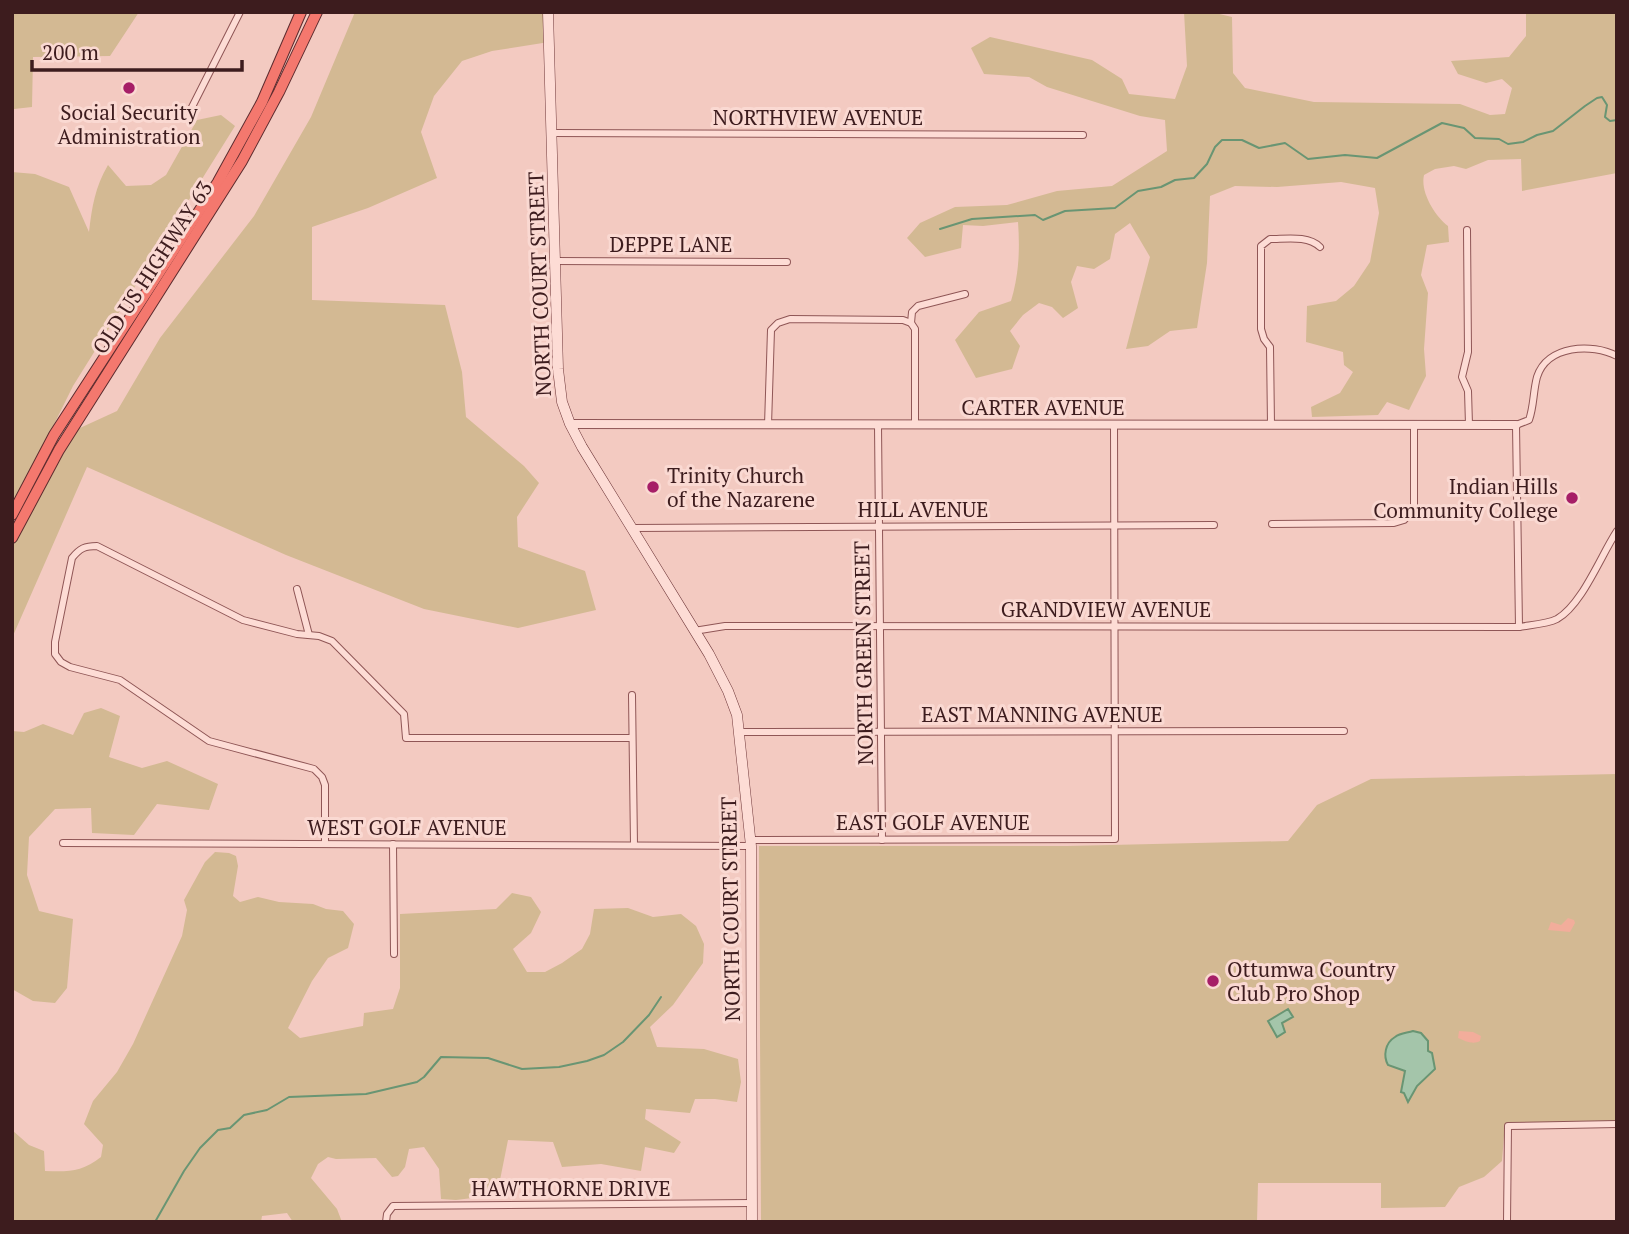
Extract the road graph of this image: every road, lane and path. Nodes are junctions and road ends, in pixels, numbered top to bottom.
1 (240, 12) edge
2 (301, 12) edge
3 (317, 12) edge
4 (548, 12) edge
5 (191, 109) dead end
6 (552, 133) junction
7 (1083, 135) dead end
8 (1467, 230) dead end
9 (1320, 247) dead end
10 (555, 261) junction
11 (788, 262) dead end
12 (965, 294) dead end
13 (911, 323) junction
14 (1617, 356) edge
15 (570, 424) junction
16 (768, 425) junction
17 (878, 425) junction
18 (915, 425) junction
19 (1114, 425) junction
20 (1271, 425) junction
21 (1414, 425) junction
22 (1469, 425) junction
23 (1517, 425) junction
24 (12, 515) edge
25 (1272, 524) dead end
26 (1214, 525) dead end
27 (1114, 526) junction
28 (879, 527) junction
29 (633, 528) junction
30 (1617, 531) edge
31 (12, 538) edge
32 (297, 589) dead end
33 (880, 626) junction
34 (1114, 626) junction
35 (1519, 627) junction
36 (693, 631) junction
37 (309, 635) junction
38 (632, 695) dead end
39 (741, 732) junction
40 (881, 732) junction
41 (1115, 732) junction
42 (1344, 732) dead end
43 (632, 738) junction
44 (882, 840) junction
45 (63, 843) dead end
46 (751, 843) junction
47 (325, 844) junction
48 (393, 844) junction
49 (634, 845) junction
50 (394, 954) dead end
51 (1617, 1124) edge
52 (752, 1203) junction
53 (386, 1222) edge
54 (752, 1222) edge
55 (1507, 1222) edge

1 - 5 street
2 - 24 highway
3 - 31 highway, OLD US HIGHWAY 63
4 - 6 main road, NORTH COURT STREET
6 - 7 street, NORTHVIEW AVENUE
6 - 10 main road, NORTH COURT STREET
8 - 22 street
9 - 20 street
10 - 11 street, DEPPE LANE
10 - 15 main road, NORTH COURT STREET
12 - 13 street
13 - 16 street
13 - 18 street
14 - 23 street
15 - 16 street, CARTER AVENUE
15 - 29 main road, NORTH COURT STREET
16 - 17 street, CARTER AVENUE
17 - 18 street, CARTER AVENUE
17 - 28 street, NORTH GREEN STREET
18 - 19 street, CARTER AVENUE
19 - 20 street, CARTER AVENUE
19 - 27 street
20 - 21 street, CARTER AVENUE
21 - 22 street, CARTER AVENUE
21 - 25 street
22 - 23 street, CARTER AVENUE
23 - 35 street
26 - 27 street, HILL AVENUE
27 - 28 street, HILL AVENUE
27 - 34 street
28 - 29 street, HILL AVENUE
28 - 33 street, NORTH GREEN STREET
29 - 36 main road, NORTH COURT STREET
30 - 35 street, GRANDVIEW AVENUE
32 - 37 street
33 - 34 street, GRANDVIEW AVENUE
33 - 36 street, GRANDVIEW AVENUE
33 - 40 street, NORTH GREEN STREET
34 - 35 street, GRANDVIEW AVENUE
34 - 41 street
36 - 39 main road, NORTH COURT STREET
37 - 43 street
37 - 47 street
38 - 43 street
39 - 40 street, EAST MANNING AVENUE
39 - 46 main road, NORTH COURT STREET
40 - 41 street, EAST MANNING AVENUE
40 - 44 street, NORTH GREEN STREET
41 - 42 street, EAST MANNING AVENUE
41 - 44 street, EAST GOLF AVENUE
43 - 49 street
44 - 46 street, EAST GOLF AVENUE
45 - 47 street, WEST GOLF AVENUE
46 - 49 street, WEST GOLF AVENUE
46 - 52 main road, NORTH COURT STREET
47 - 48 street, WEST GOLF AVENUE
48 - 49 street, WEST GOLF AVENUE
48 - 50 street
51 - 55 street
52 - 53 street, HAWTHORNE DRIVE
52 - 54 main road, NORTH COURT STREET

